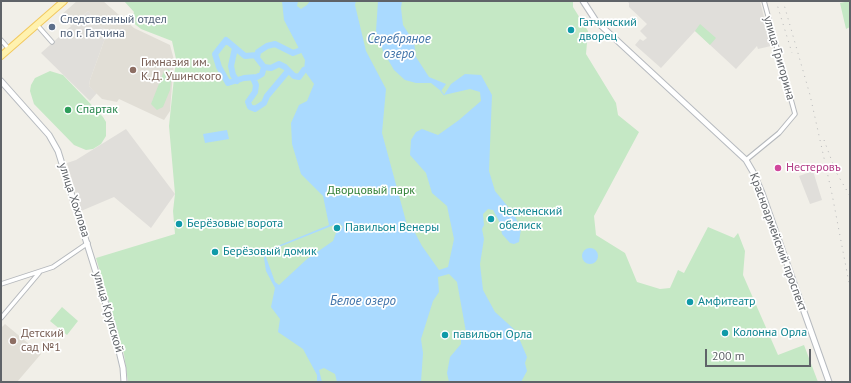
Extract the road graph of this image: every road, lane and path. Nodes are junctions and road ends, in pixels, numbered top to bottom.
1 (64, 1) edge
2 (583, 1) edge
3 (764, 1) edge
4 (37, 25) junction
5 (1, 40) edge
6 (52, 42) dead end
7 (9, 49) junction
8 (1, 56) edge
9 (1, 81) edge
10 (746, 160) junction
11 (88, 243) junction
12 (40, 272) junction
13 (27, 276) junction
14 (31, 282) junction
15 (1, 284) edge
16 (1, 318) edge
17 (124, 382) edge
18 (829, 382) edge

1 - 4 main road
2 - 10 main road, Красноармейский проспект
3 - 10 street, улица Григорина
4 - 6 street
4 - 7 main road
5 - 7 street
7 - 8 main road
9 - 11 main road, улица Хохлова
10 - 18 main road, Красноармейский проспект
11 - 12 street, улица Хохлова
11 - 17 main road, улица Крупской
12 - 13 street, улица Хохлова
12 - 14 street
13 - 14 street
13 - 15 street, улица Хохлова
14 - 16 street

